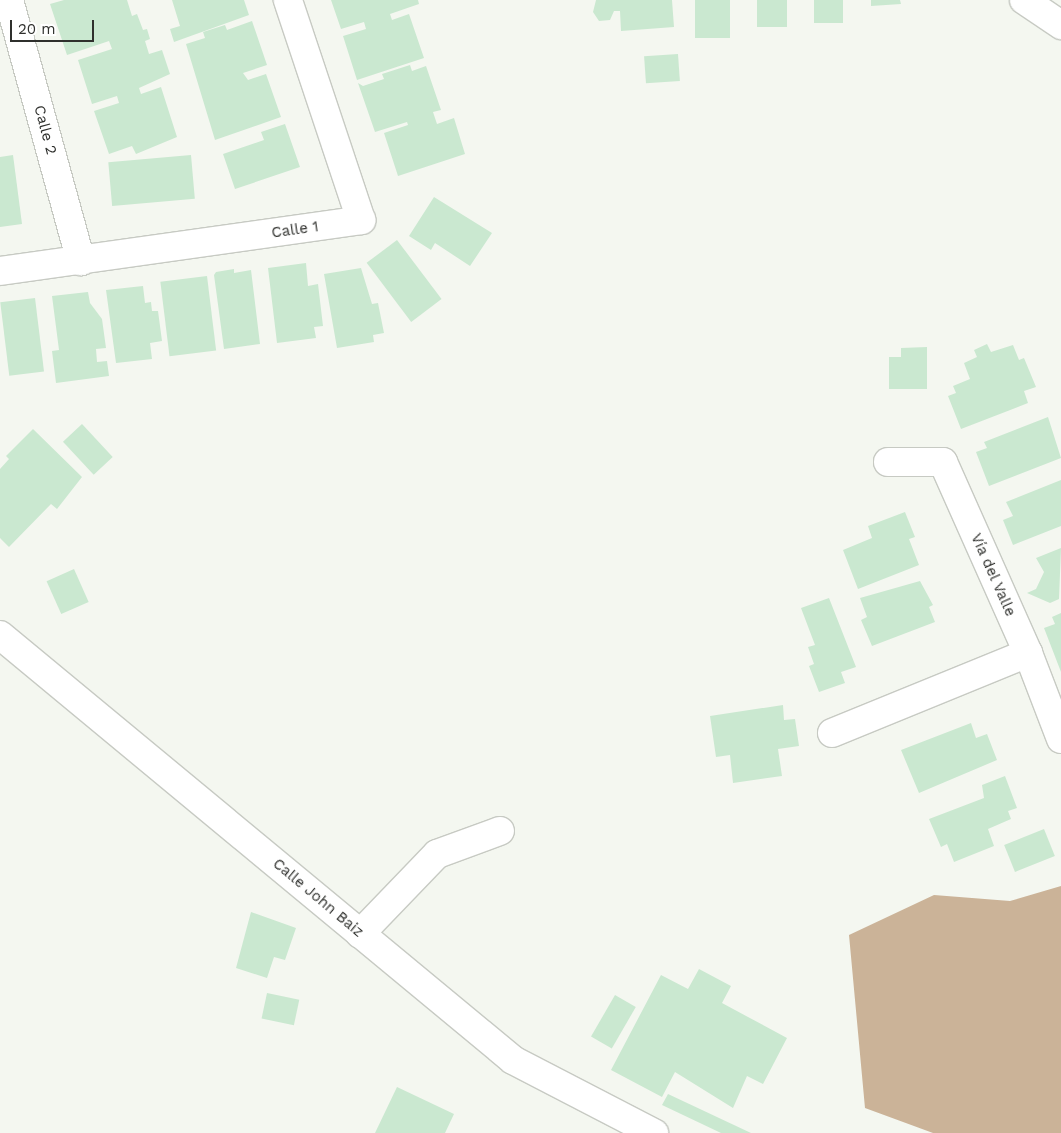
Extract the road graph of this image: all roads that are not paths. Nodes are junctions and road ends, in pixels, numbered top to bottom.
1 (0, 0) edge
2 (4, 0) edge
3 (9, 0) edge
4 (288, 0) edge
5 (1024, 0) edge
6 (1061, 25) edge
7 (81, 261) junction
8 (0, 271) edge
9 (888, 462) dead end
10 (0, 635) edge
11 (1028, 654) junction
12 (832, 733) dead end
13 (1061, 740) edge
14 (500, 831) dead end
15 (360, 934) junction
16 (654, 1133) edge

1 - 2 street
3 - 7 street, Calle 2
4 - 7 street, Calle 1
5 - 6 street
7 - 8 street, Calle 1
9 - 11 street, Vía del Valle
10 - 15 street, Calle John Baiz
11 - 12 street
11 - 13 street, Vía del Valle
14 - 15 street
15 - 16 street, Calle John Baiz

